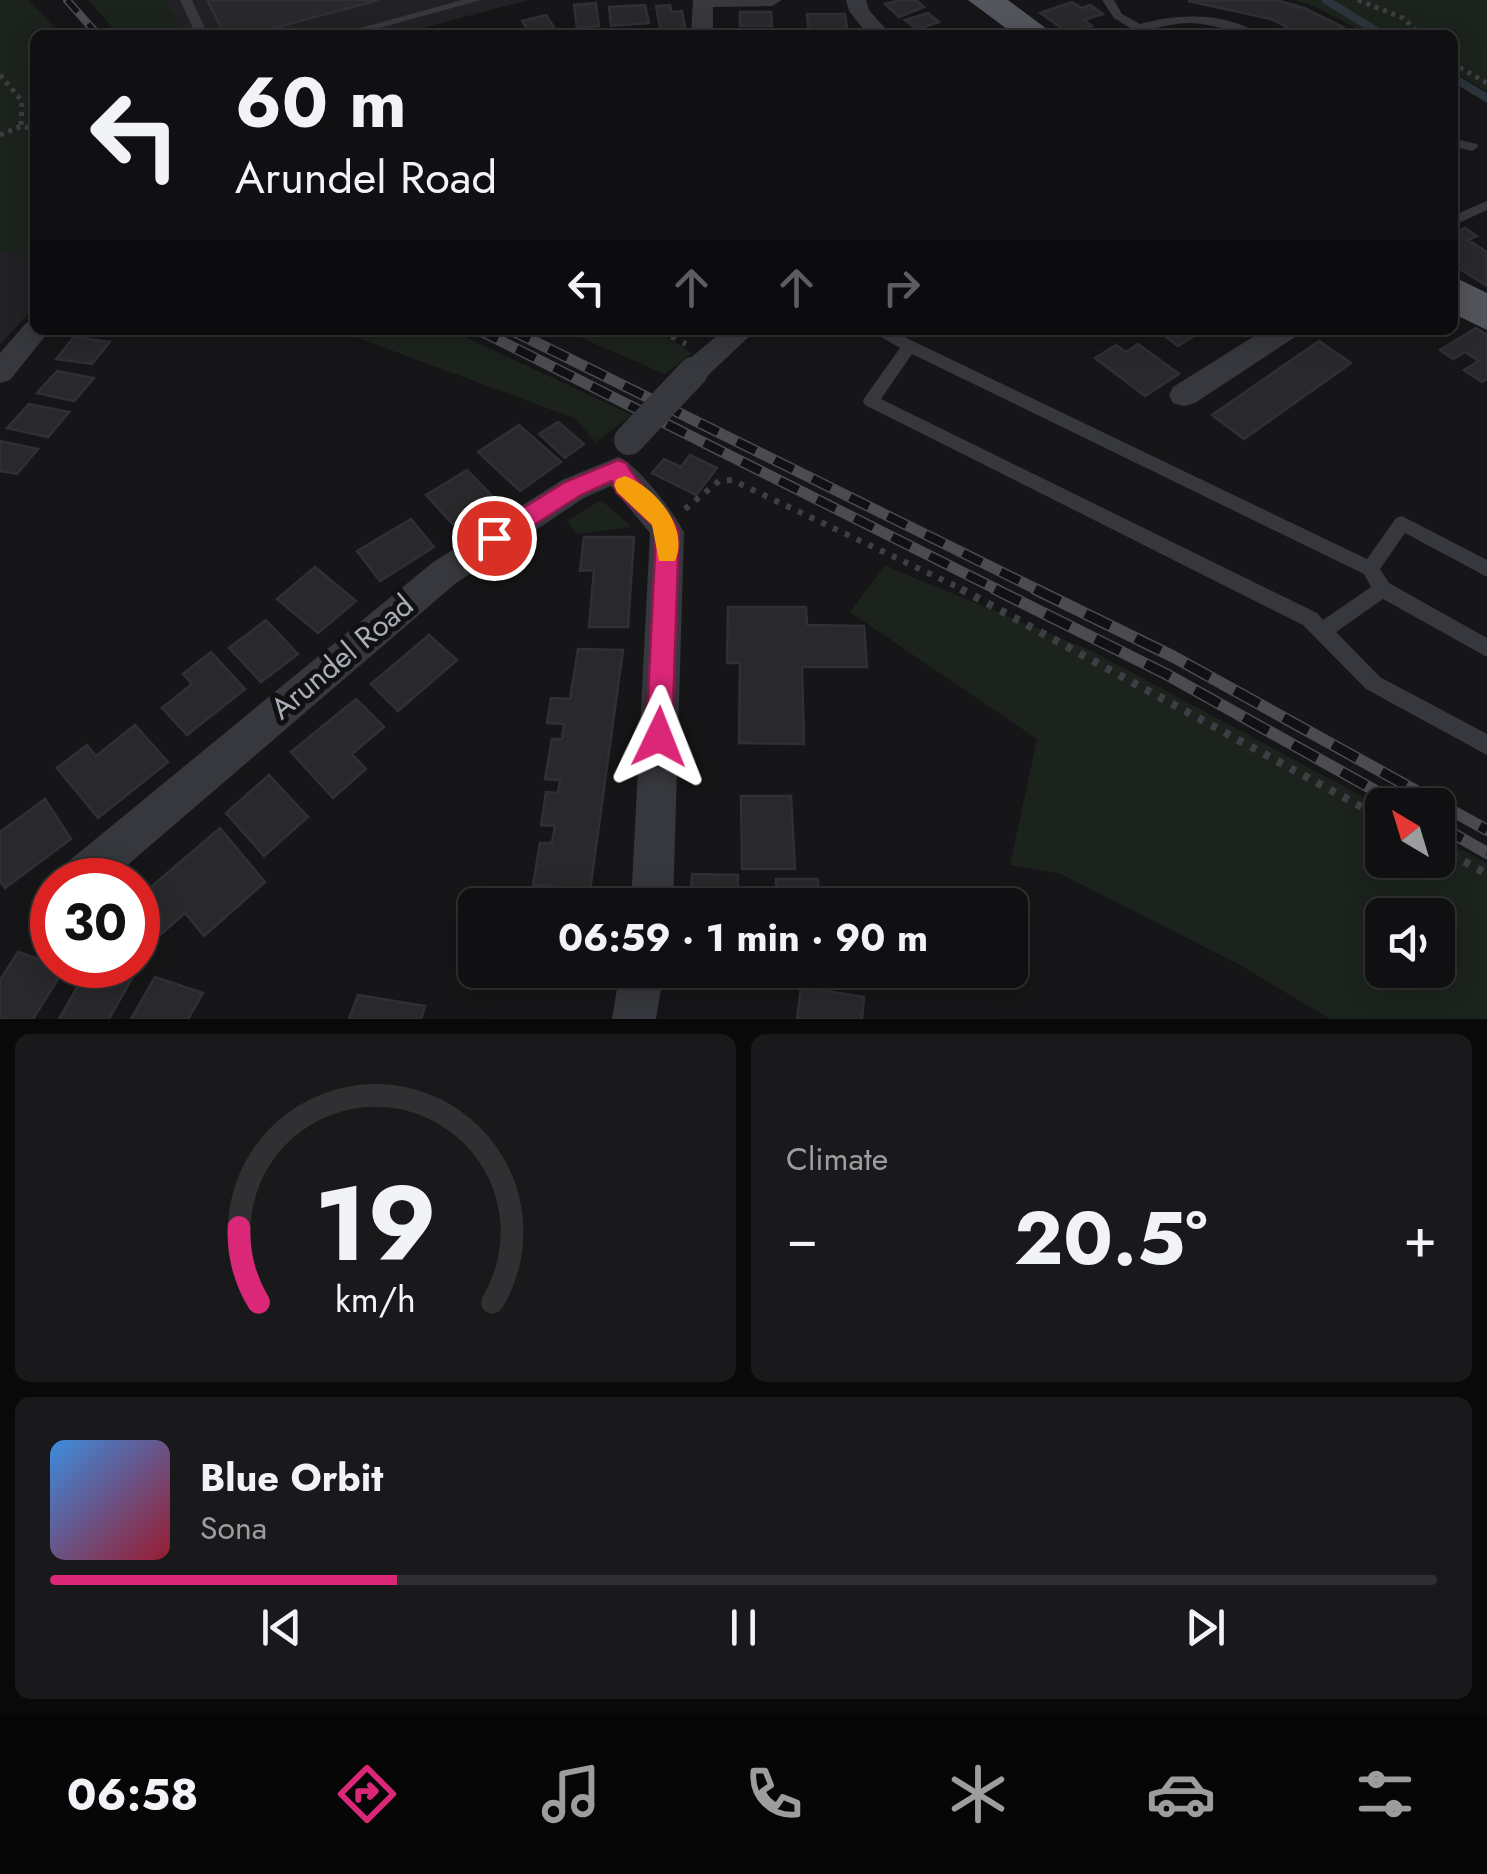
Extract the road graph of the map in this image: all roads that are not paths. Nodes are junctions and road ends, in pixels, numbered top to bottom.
1 (186, 0) edge
2 (474, 0) edge
3 (703, 0) edge
4 (772, 0) edge
5 (856, 0) edge
6 (985, 0) edge
7 (1108, 0) edge
8 (1138, 28) junction
9 (200, 30) edge
10 (359, 30) edge
11 (702, 30) edge
12 (876, 30) edge
13 (1030, 30) edge
14 (1134, 30) edge
15 (1239, 30) edge
16 (1458, 144) edge
17 (1472, 147) dead end
18 (1487, 205) edge
19 (1458, 219) edge
20 (1458, 296) edge
21 (1487, 314) edge
22 (32, 335) edge
23 (736, 335) edge
24 (888, 335) edge
25 (1277, 335) edge
26 (910, 346) junction
27 (0, 372) edge
28 (1184, 395) dead end
29 (623, 455) junction
30 (1370, 569) junction
31 (1487, 570) edge
32 (1382, 589) junction
33 (1324, 631) junction
34 (1487, 648) edge
35 (1487, 745) edge
36 (105, 858) edge
37 (655, 888) edge
38 (639, 988) edge
39 (634, 1019) edge

1 - 9 lane
2 - 10 lane
3 - 4 street
3 - 11 street
5 - 12 street
6 - 13 main road
7 - 8 lane
8 - 14 lane
8 - 15 lane
16 - 17 lane
18 - 19 lane
20 - 21 main road
22 - 27 street
23 - 29 street, Arundel Road, bridge
24 - 26 lane
25 - 28 street
26 - 30 lane
26 - 33 lane
29 - 36 street, Arundel Road
29 - 37 street
30 - 31 lane
30 - 32 lane
32 - 33 lane
32 - 34 lane
33 - 35 lane
38 - 39 street

